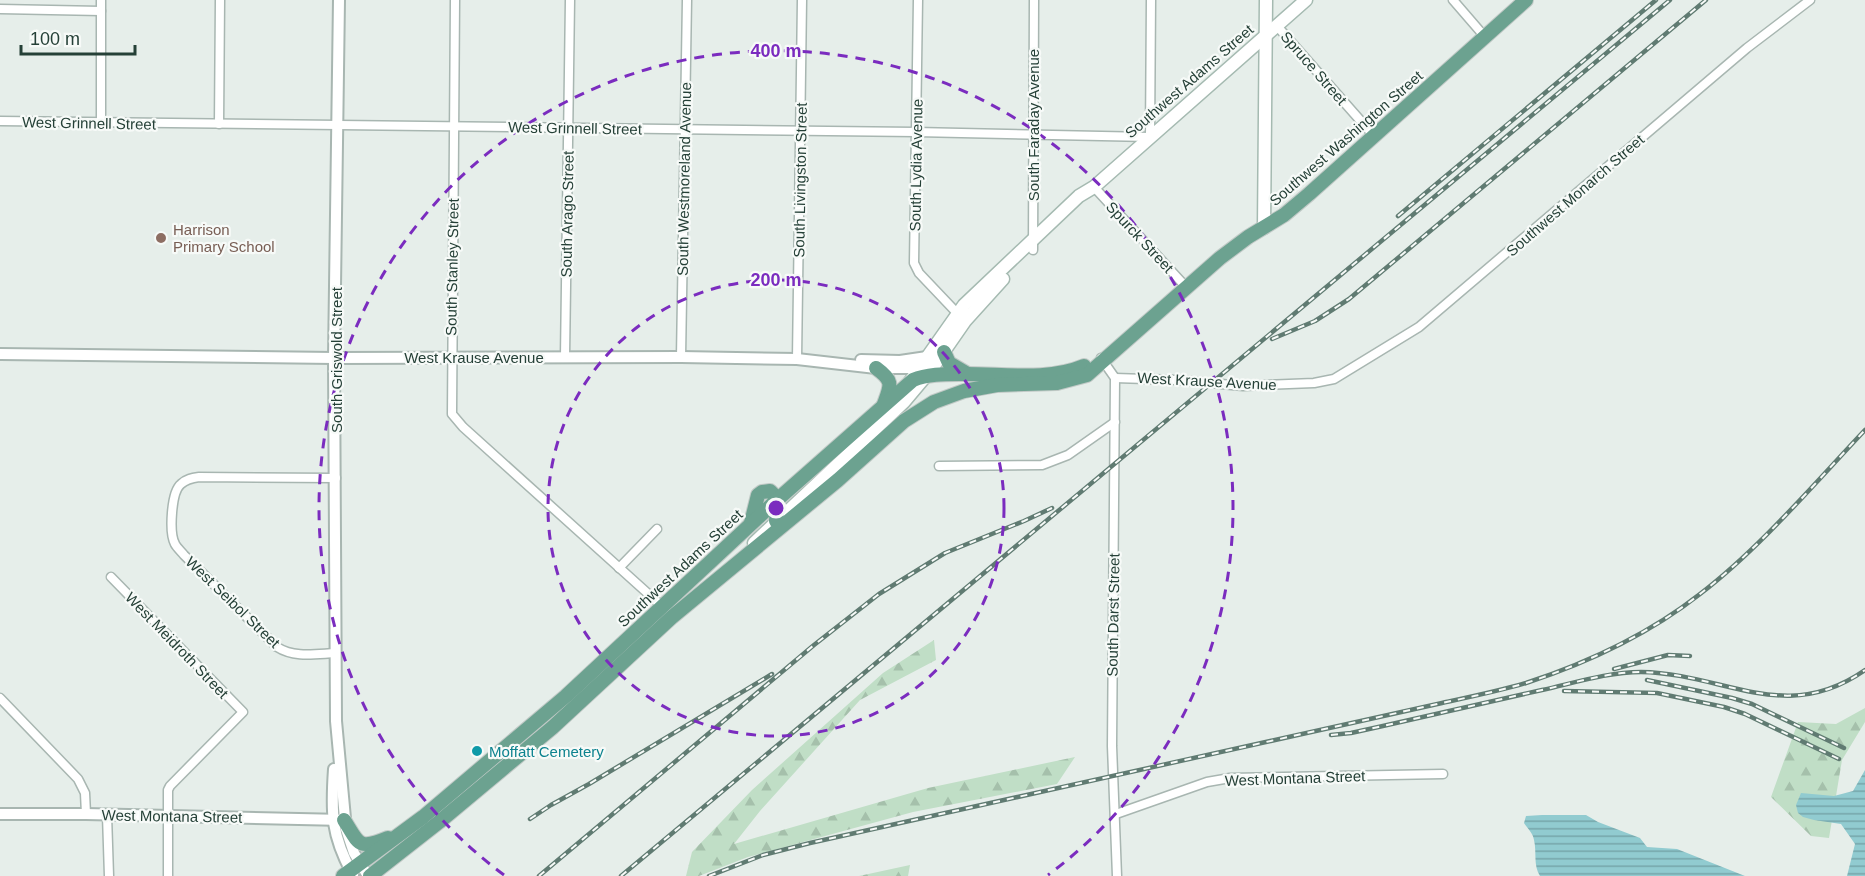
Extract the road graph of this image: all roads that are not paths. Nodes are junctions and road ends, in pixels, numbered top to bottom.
1 (101, 0) edge
2 (220, 0) edge
3 (339, 0) edge
4 (455, 0) edge
5 (570, 0) edge
6 (687, 0) edge
7 (802, 0) edge
8 (918, 0) edge
9 (1034, 0) edge
10 (1151, 0) edge
11 (1266, 0) edge
12 (1306, 0) edge
13 (1453, 0) edge
14 (1526, 0) edge
15 (1810, 0) edge
16 (0, 9) edge
17 (101, 11) junction
18 (1277, 26) junction
19 (1266, 36) junction
20 (1485, 37) junction
21 (1234, 63) junction
22 (1265, 67) junction
23 (0, 122) edge
24 (101, 122) junction
25 (219, 124) junction
26 (338, 126) junction
27 (453, 127) junction
28 (568, 128) junction
29 (685, 129) junction
30 (801, 131) junction
31 (916, 132) junction
32 (1032, 136) junction
33 (1374, 136) junction
34 (1150, 137) junction
35 (1094, 187) junction
36 (1264, 228) junction
37 (1033, 244) junction
38 (1186, 287) junction
39 (957, 313) junction
40 (943, 353) junction
41 (0, 354) edge
42 (451, 357) junction
43 (566, 357) junction
44 (681, 357) junction
45 (927, 357) junction
46 (334, 358) junction
47 (797, 359) junction
48 (1102, 360) junction
49 (876, 368) junction
50 (923, 373) junction
51 (968, 374) junction
52 (1115, 378) junction
53 (1334, 379) joint
54 (908, 384) joint
55 (884, 406) junction
56 (1115, 422) junction
57 (939, 466) dead end
58 (336, 478) junction
59 (778, 499) junction
60 (776, 521) junction
61 (657, 530) dead end
62 (619, 568) junction
63 (111, 577) dead end
64 (715, 581) junction
65 (667, 612) junction
66 (335, 653) junction
67 (0, 698) edge
68 (1443, 774) dead end
69 (0, 814) edge
70 (86, 814) junction
71 (1116, 814) junction
72 (107, 815) junction
73 (167, 817) junction
74 (423, 817) junction
75 (338, 819) junction
76 (358, 873) edge
77 (109, 876) edge
78 (168, 876) edge
79 (1117, 876) edge

1 - 17 street
2 - 25 street
3 - 26 street, South Griswold Street
4 - 27 street, South Stanley Street
5 - 28 street, South Arago Street
6 - 29 street, South Westmoreland Avenue
7 - 30 street, South Livingston Street
8 - 31 street, South Lydia Avenue
9 - 32 street, South Faraday Avenue
10 - 34 street
11 - 19 main road
12 - 18 main road, Southwest Adams Street
13 - 20 street
14 - 20 main road, Southwest Washington Street
15 - 53 street, Southwest Monarch Street
16 - 17 street
17 - 24 street
18 - 19 main road, Southwest Adams Street
18 - 33 street, Spruce Street
19 - 21 main road, Southwest Adams Street
19 - 22 main road
20 - 33 main road, Southwest Washington Street
21 - 22 main road
21 - 34 main road, Southwest Adams Street
22 - 36 main road
23 - 24 street, West Grinnell Street
24 - 25 street, West Grinnell Street
25 - 26 street, West Grinnell Street
26 - 27 street, West Grinnell Street
26 - 46 street, South Griswold Street
27 - 28 street, West Grinnell Street
27 - 42 street, South Stanley Street
28 - 29 street, West Grinnell Street
28 - 43 street, South Arago Street
29 - 30 street, West Grinnell Street
29 - 44 street, South Westmoreland Avenue
30 - 31 street, West Grinnell Street
30 - 47 street, South Livingston Street
31 - 32 street, West Grinnell Street
31 - 39 street, South Lydia Avenue
32 - 34 street, West Grinnell Street
32 - 37 street, South Faraday Avenue
33 - 36 main road, Southwest Washington Street
34 - 35 main road, Southwest Adams Street
35 - 37 main road, Southwest Adams Street
35 - 38 street, Spurck Street
36 - 38 main road, Southwest Washington Street
37 - 39 main road, Southwest Adams Street
37 - 40 main road, Southwest Adams Street
38 - 48 main road, Southwest Washington Street
39 - 45 main road, Southwest Adams Street
40 - 50 main road, Southwest Adams Street
40 - 51 main road
41 - 46 street, West Krause Avenue
42 - 43 street, West Krause Avenue
42 - 46 street, West Krause Avenue
42 - 62 street, South Stanley Street
43 - 44 street, West Krause Avenue
44 - 47 street, West Krause Avenue
45 - 47 street
45 - 50 main road, Southwest Adams Street
46 - 58 street, South Griswold Street
47 - 49 street, West Krause Avenue
48 - 51 main road, Southwest Washington Street
48 - 52 street
48 - 64 main road, Southwest Washington Street
49 - 50 street, West Krause Avenue
49 - 55 main road
50 - 51 main road, Southwest Washington Street
50 - 54 main road, Southwest Washington Street
50 - 60 main road, Southwest Adams Street
52 - 53 street, West Krause Avenue
52 - 56 street, South Darst Street
54 - 55 main road, Southwest Adams Street
55 - 59 main road, Southwest Adams Street
56 - 57 street
56 - 71 street, South Darst Street
58 - 66 street, South Griswold Street
58 - 66 street, West Seibol Street
59 - 60 main road
59 - 65 main road, Southwest Adams Street
60 - 64 main road, Southwest Adams Street
61 - 62 street
62 - 65 street, South Stanley Street
63 - 73 street, West Meidroth Street
64 - 65 main road, Southwest Adams Street
65 - 74 main road, Southwest Adams Street
65 - 76 main road, Southwest Adams Street
66 - 75 street, South Griswold Street
67 - 70 street
68 - 71 street, West Montana Street
69 - 70 street, West Montana Street
70 - 72 street, West Montana Street
71 - 79 street, South Darst Street
72 - 73 street, West Montana Street
72 - 77 street
73 - 75 street, West Montana Street
73 - 78 street
74 - 75 main road
74 - 76 main road, Southwest Adams Street
75 - 76 street, South Griswold Street

